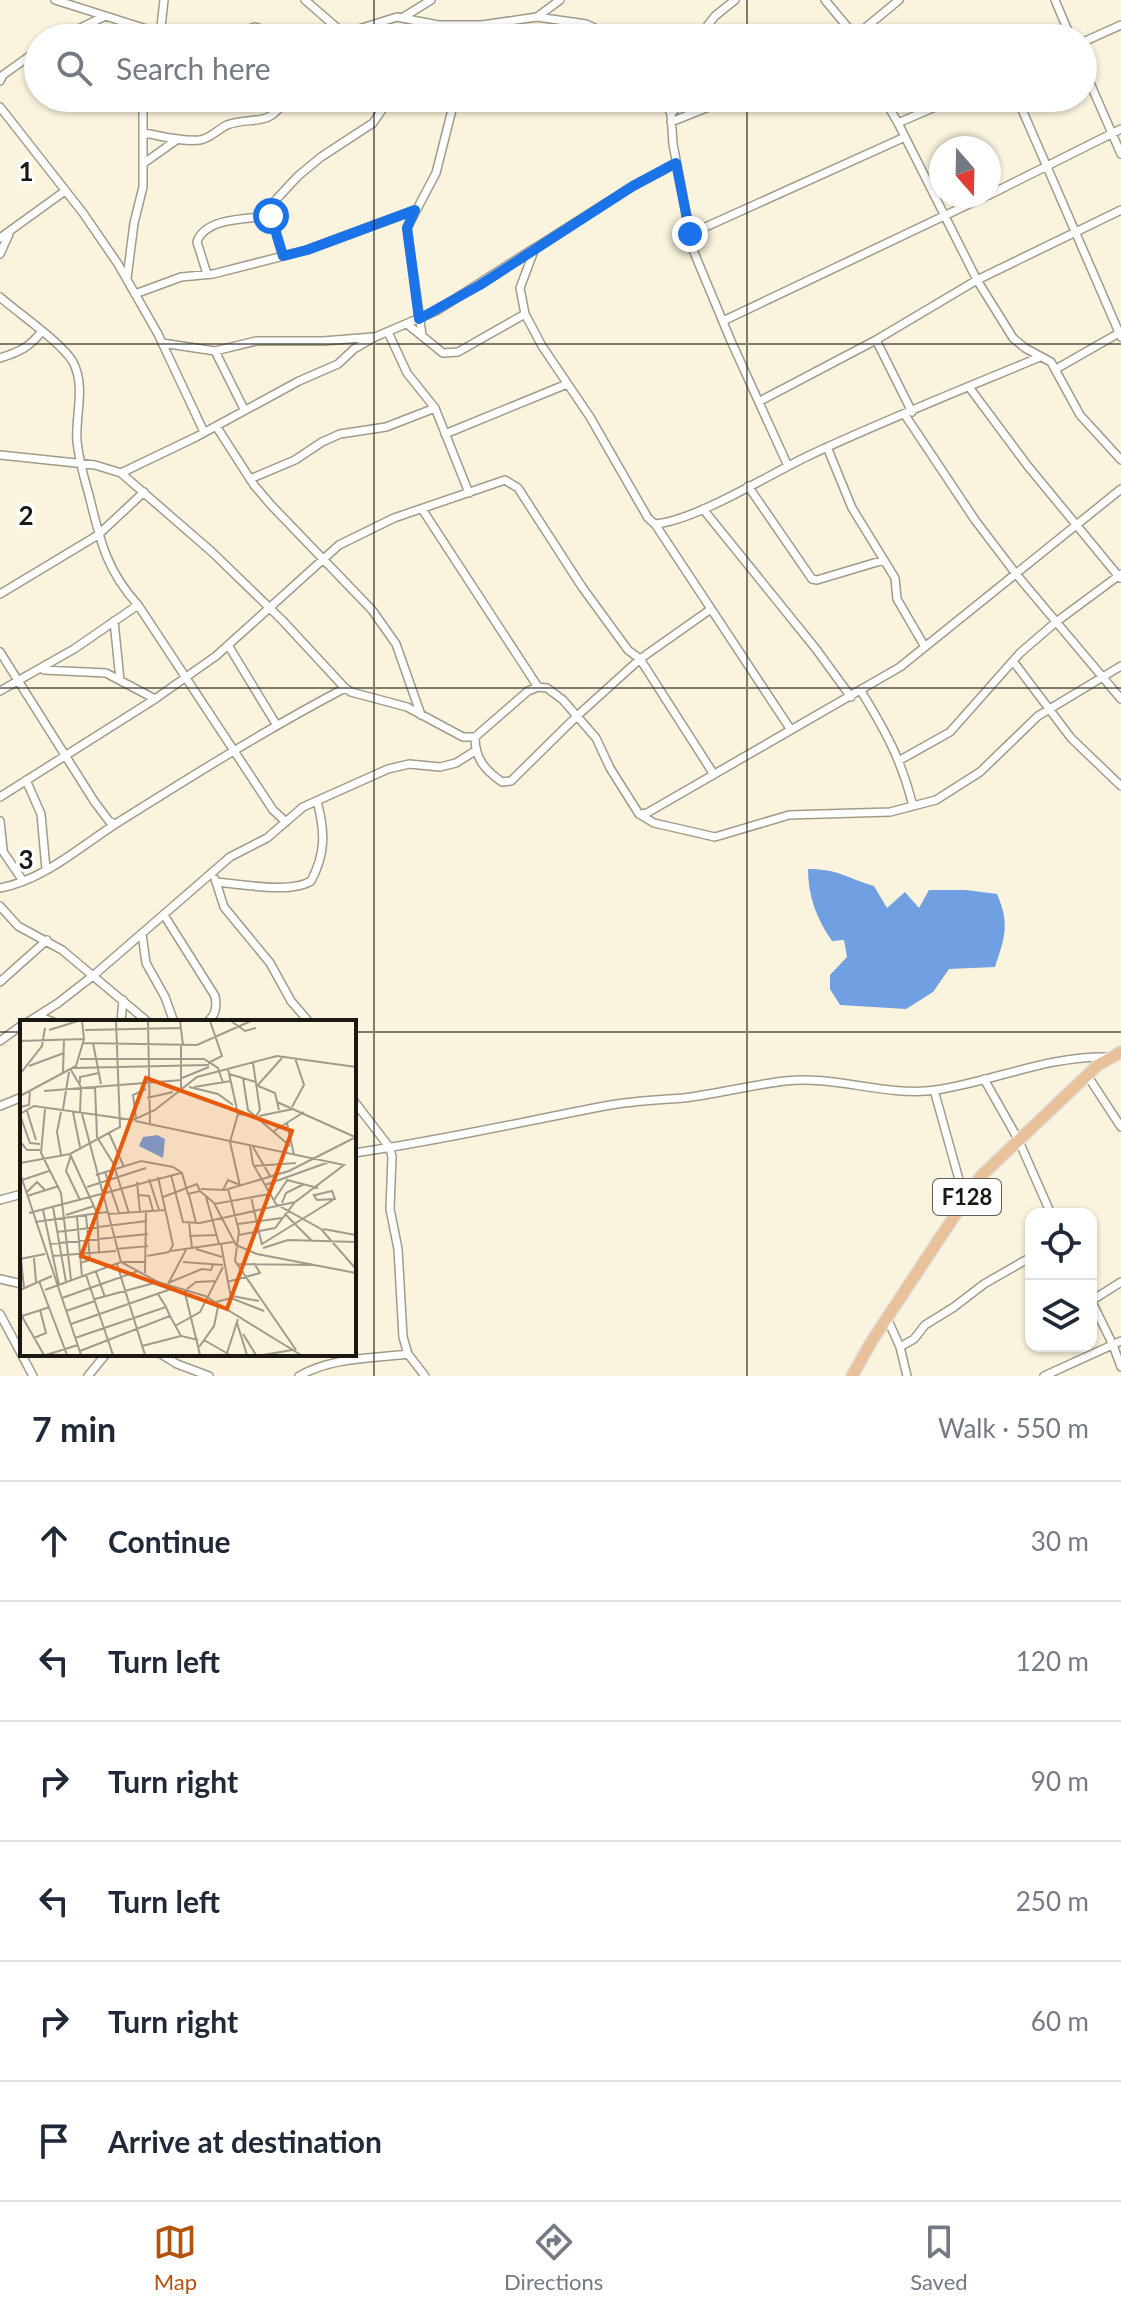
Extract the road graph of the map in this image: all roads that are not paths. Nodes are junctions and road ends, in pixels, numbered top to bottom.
1 (164, 0) edge
2 (305, 0) edge
3 (431, 0) edge
4 (560, 0) edge
5 (735, 0) edge
6 (825, 0) edge
7 (899, 0) edge
8 (1055, 0) edge
9 (61, 1) edge
10 (105, 16) junction
11 (537, 17) junction
12 (402, 18) junction
13 (89, 24) edge
14 (127, 24) edge
15 (161, 24) edge
16 (333, 24) edge
17 (372, 24) edge
18 (433, 24) edge
19 (503, 24) edge
20 (586, 24) edge
21 (709, 24) edge
22 (844, 24) edge
23 (870, 24) edge
24 (1065, 24) edge
25 (1121, 25) edge
26 (1097, 36) edge
27 (24, 60) edge
28 (0, 81) edge
29 (1097, 99) edge
30 (0, 107) edge
31 (143, 112) edge
32 (276, 112) edge
33 (380, 112) edge
34 (451, 112) edge
35 (669, 112) edge
36 (675, 112) edge
37 (689, 112) edge
38 (892, 112) edge
39 (924, 112) edge
40 (1023, 112) edge
41 (671, 118) junction
42 (898, 123) junction
43 (1121, 129) edge
44 (144, 133) junction
45 (1112, 133) junction
46 (905, 137) junction
47 (178, 139) junction
48 (1121, 154) edge
49 (144, 163) junction
50 (676, 163) junction
51 (1047, 165) junction
52 (1001, 188) edge
53 (65, 191) junction
54 (963, 208) edge
55 (415, 210) junction
56 (1121, 210) edge
57 (271, 216) junction
58 (944, 218) junction
59 (1076, 231) junction
60 (10, 232) junction
61 (690, 234) junction
62 (0, 238) edge
63 (535, 248) junction
64 (0, 254) edge
65 (283, 256) junction
66 (207, 274) junction
67 (127, 280) junction
68 (977, 280) junction
69 (135, 294) junction
70 (0, 297) edge
71 (525, 314) junction
72 (419, 319) junction
73 (723, 321) junction
74 (407, 324) junction
75 (42, 331) junction
76 (388, 332) junction
77 (1120, 334) edge
78 (422, 335) junction
79 (375, 337) junction
80 (876, 340) junction
81 (162, 343) junction
82 (215, 351) junction
83 (1040, 357) junction
84 (0, 358) edge
85 (1056, 369) junction
86 (567, 384) junction
87 (969, 387) junction
88 (760, 401) junction
89 (435, 408) junction
90 (244, 409) junction
91 (909, 413) junction
92 (216, 426) junction
93 (204, 432) junction
94 (445, 434) junction
95 (827, 447) junction
96 (0, 455) edge
97 (1121, 460) edge
98 (81, 463) junction
99 (788, 466) junction
100 (121, 473) junction
101 (250, 479) junction
102 (748, 486) junction
103 (1121, 489) edge
104 (144, 492) junction
105 (469, 493) junction
106 (422, 509) junction
107 (703, 509) junction
108 (655, 524) junction
109 (1076, 526) junction
110 (98, 535) junction
111 (324, 558) junction
112 (884, 560) junction
113 (1016, 574) junction
114 (1120, 576) edge
115 (0, 594) edge
116 (138, 605) junction
117 (270, 609) junction
118 (711, 609) junction
119 (114, 621) junction
120 (1056, 622) junction
121 (228, 645) junction
122 (925, 647) junction
123 (0, 652) edge
124 (640, 659) junction
125 (1013, 661) junction
126 (1121, 666) edge
127 (41, 670) junction
128 (186, 677) junction
129 (1103, 677) junction
130 (17, 680) junction
131 (120, 680) junction
132 (538, 687) junction
133 (345, 688) junction
134 (0, 691) edge
135 (861, 691) junction
136 (851, 697) junction
137 (155, 699) junction
138 (1121, 699) edge
139 (1049, 710) junction
140 (421, 715) junction
141 (577, 716) junction
142 (276, 724) junction
143 (791, 730) junction
144 (475, 737) junction
145 (234, 751) junction
146 (475, 751) junction
147 (64, 755) junction
148 (900, 760) junction
149 (713, 773) junction
150 (26, 780) junction
151 (1121, 786) edge
152 (0, 797) edge
153 (317, 801) junction
154 (913, 806) junction
155 (639, 814) junction
156 (0, 821) edge
157 (286, 822) junction
158 (115, 824) junction
159 (2, 848) edge
160 (46, 869) junction
161 (213, 873) junction
162 (23, 881) junction
163 (216, 882) junction
164 (0, 888) edge
165 (0, 906) edge
166 (164, 915) junction
167 (142, 934) junction
168 (47, 940) junction
169 (94, 975) junction
170 (0, 982) edge
171 (123, 1000) junction
172 (38, 1016) junction
173 (31, 1020) edge
174 (48, 1020) edge
175 (121, 1020) edge
176 (146, 1020) edge
177 (173, 1020) edge
178 (210, 1020) edge
179 (307, 1020) edge
180 (20, 1026) edge
181 (0, 1041) edge
182 (1121, 1052) edge
183 (1108, 1057) junction
184 (1087, 1075) junction
185 (984, 1079) junction
186 (934, 1090) junction
187 (20, 1098) edge
188 (356, 1104) edge
189 (0, 1106) edge
190 (1121, 1127) edge
191 (1018, 1139) junction
192 (390, 1148) junction
193 (356, 1153) edge
194 (20, 1195) edge
195 (0, 1200) edge
196 (965, 1201) junction
197 (1048, 1208) edge
198 (1025, 1260) edge
199 (0, 1279) edge
200 (1121, 1282) edge
201 (20, 1284) edge
202 (1097, 1296) edge
203 (1097, 1310) edge
204 (0, 1314) edge
205 (887, 1318) junction
206 (1117, 1343) edge
207 (900, 1347) junction
208 (20, 1352) edge
209 (408, 1354) junction
210 (22, 1356) edge
211 (104, 1356) edge
212 (164, 1356) edge
213 (1121, 1367) edge
214 (853, 1375) edge
215 (33, 1376) edge
216 (88, 1376) edge
217 (209, 1376) edge
218 (299, 1376) edge
219 (425, 1376) edge
220 (907, 1376) edge
221 (1044, 1376) edge

1 - 15 street
2 - 16 street
3 - 12 street
4 - 11 street
5 - 21 street
6 - 22 street
7 - 23 street
8 - 24 street
9 - 10 street
10 - 13 street
10 - 14 street
11 - 19 street
11 - 20 street
12 - 17 street
12 - 18 street
25 - 26 street
27 - 28 street
29 - 45 street
30 - 53 street
31 - 44 street
32 - 47 street
33 - 57 street
34 - 55 street
35 - 41 street
36 - 41 street
37 - 41 street
38 - 42 street
39 - 42 street
40 - 51 street
41 - 50 street
42 - 46 street
43 - 45 street
44 - 47 street
44 - 49 street
45 - 48 street
45 - 51 street
46 - 58 street
46 - 61 street
47 - 49 street
49 - 67 street
50 - 61 street
50 - 63 street
51 - 52 street
51 - 59 street
53 - 60 street
53 - 67 street
54 - 58 street
55 - 65 street
55 - 72 street
56 - 59 street
57 - 65 street
57 - 66 street
58 - 68 street
58 - 73 street
59 - 68 street
59 - 77 street
60 - 62 street
60 - 64 street
61 - 73 street
63 - 71 street
63 - 72 street
65 - 66 street
66 - 69 street
67 - 69 street
68 - 80 street
68 - 83 street
69 - 81 street
70 - 75 street
71 - 78 street
71 - 86 street
72 - 74 street
72 - 78 street
73 - 88 street
74 - 76 street
74 - 78 street
75 - 84 street
75 - 98 street
76 - 79 street
76 - 89 street
77 - 85 street
79 - 82 street
79 - 90 street
80 - 88 street
80 - 91 street
81 - 82 street
81 - 93 street
82 - 90 street
83 - 85 street
83 - 87 street
85 - 97 street
86 - 94 street
86 - 108 street
87 - 91 street
87 - 109 street
88 - 99 street
89 - 94 street
89 - 101 street
90 - 92 street
91 - 95 street
91 - 113 street
92 - 93 street
92 - 101 street
93 - 100 street
94 - 105 street
95 - 99 street
95 - 112 street
96 - 98 street
98 - 100 street
98 - 110 street
99 - 102 street
100 - 104 street
101 - 111 street
102 - 107 street
102 - 112 street
103 - 109 street
104 - 110 street
104 - 117 street
105 - 106 street
105 - 124 street
106 - 111 street
106 - 132 street
107 - 108 street
107 - 136 street
108 - 118 street
109 - 113 street
109 - 114 street
110 - 115 street
110 - 116 street
111 - 117 street
111 - 140 street
112 - 122 street
113 - 120 street
113 - 122 street
114 - 120 street
116 - 119 street
116 - 128 street
117 - 121 street
117 - 133 street
118 - 124 street
118 - 143 street
119 - 127 street
119 - 131 street
120 - 125 street
120 - 129 street
121 - 128 street
121 - 142 street
122 - 135 street
123 - 130 street
124 - 141 street
124 - 149 street
125 - 139 street
125 - 148 street
126 - 129 street
127 - 130 street
127 - 131 street
128 - 137 street
128 - 145 street
129 - 138 street
129 - 139 street
130 - 134 street
130 - 147 street
131 - 137 street
132 - 141 street
132 - 144 street
133 - 140 street
133 - 142 street
135 - 136 street
135 - 148 street
136 - 143 street
137 - 147 street
139 - 151 street
139 - 154 street
140 - 144 street
141 - 146 street
141 - 155 street
142 - 145 street
143 - 149 street
144 - 146 street
145 - 157 street
145 - 158 street
146 - 153 street
147 - 150 street
147 - 158 street
148 - 154 street
149 - 155 street
150 - 152 street
150 - 160 street
153 - 157 street
153 - 163 street
154 - 155 street
156 - 159 street
157 - 161 street
158 - 160 street
159 - 162 street
160 - 162 street
161 - 163 street
161 - 166 street
162 - 164 street
163 - 179 street
165 - 168 street
166 - 167 street
166 - 178 street
167 - 169 street
167 - 177 street
168 - 169 street
168 - 170 street
169 - 171 street
169 - 172 street
171 - 175 street
171 - 176 street
172 - 173 street
172 - 174 street
180 - 181 street
182 - 183 main road, F128
183 - 184 main road, F128
183 - 185 street
184 - 190 street
184 - 191 main road, F128
185 - 186 street
185 - 191 street
186 - 192 street
186 - 196 street
187 - 189 street
188 - 192 street
191 - 196 main road, F128
191 - 197 street
192 - 193 street
192 - 209 street
194 - 195 street
196 - 205 main road, F128
198 - 207 street
199 - 201 street
200 - 202 street
203 - 206 street
204 - 208 street
205 - 207 street
205 - 214 main road, F128
206 - 213 street
206 - 221 street
207 - 220 street
209 - 218 street
209 - 219 street
210 - 215 street
211 - 216 street
212 - 217 street

